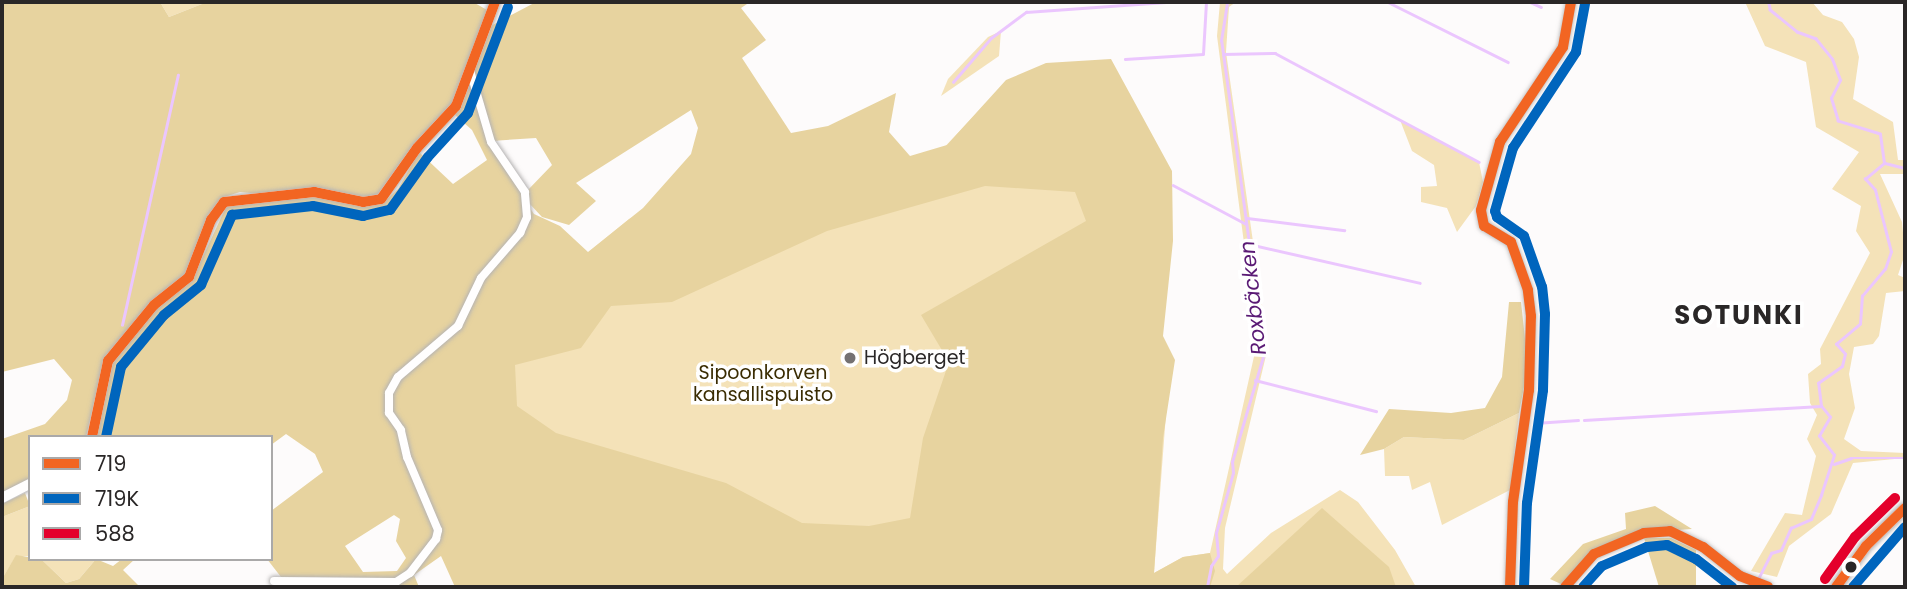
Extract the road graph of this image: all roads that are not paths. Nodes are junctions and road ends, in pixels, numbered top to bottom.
1 (495, 2) edge
2 (1571, 2) edge
3 (470, 70) junction
4 (92, 435) edge
5 (28, 485) edge
6 (2, 498) edge
7 (1905, 508) edge
8 (274, 581) dead end
9 (346, 584) edge
10 (1510, 587) edge
11 (1565, 587) edge
12 (1768, 587) edge
13 (1836, 587) edge

1 - 3 street
2 - 10 street
3 - 4 street
3 - 9 street
5 - 6 street
7 - 13 street
8 - 9 street
11 - 12 street

